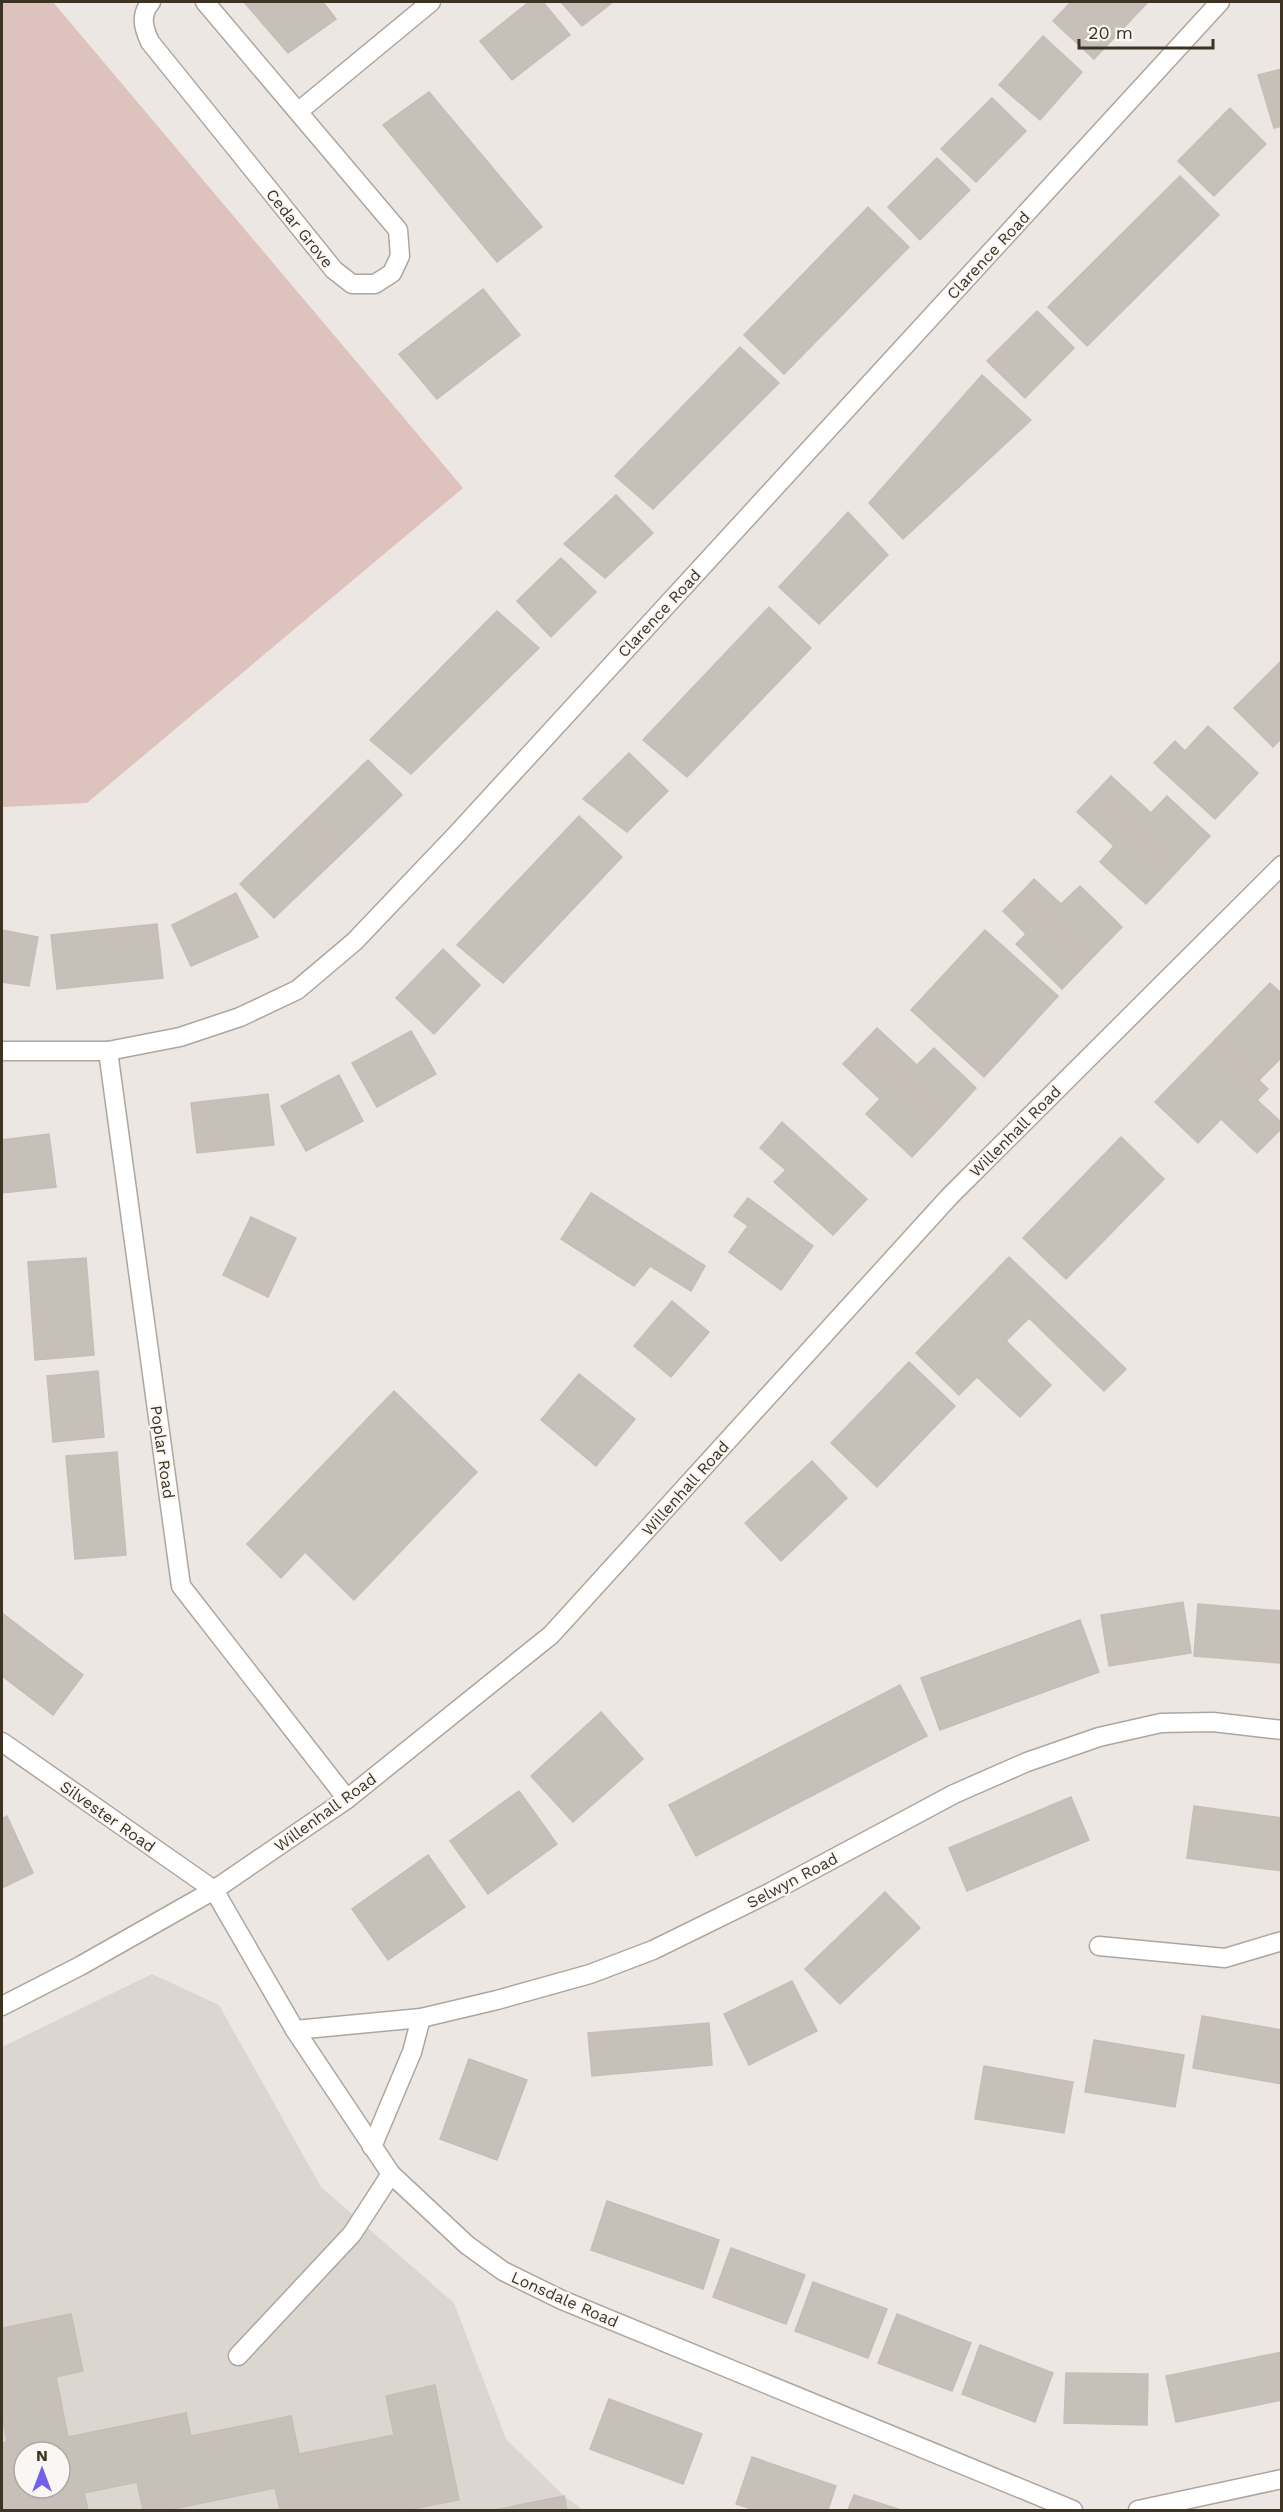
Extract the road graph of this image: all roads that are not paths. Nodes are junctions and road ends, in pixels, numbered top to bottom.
1 (151, 2) edge
2 (205, 2) edge
3 (431, 2) edge
4 (1220, 2) edge
5 (299, 111) junction
6 (1281, 865) edge
7 (2, 1051) edge
8 (108, 1051) junction
9 (1281, 1730) edge
10 (2, 1742) edge
11 (347, 1799) junction
12 (214, 1890) junction
13 (1281, 1941) edge
14 (1098, 1946) dead end
15 (2, 2006) edge
16 (421, 2018) junction
17 (295, 2030) junction
18 (372, 2147) junction
19 (391, 2174) junction
20 (238, 2356) dead end
21 (1281, 2479) edge
22 (1073, 2511) edge
23 (1138, 2511) edge

1 - 5 street, Cedar Grove
2 - 5 street, Cedar Grove
3 - 5 street
4 - 8 street, Clarence Road
6 - 11 street, Willenhall Road
7 - 8 street, Clarence Road
8 - 11 street, Poplar Road
9 - 16 street, Selwyn Road
10 - 12 street, Silvester Road
11 - 12 street, Willenhall Road
12 - 15 street, Willenhall Road
12 - 17 street, Lonsdale Road
13 - 14 street
16 - 17 street, Selwyn Road
16 - 18 street
17 - 18 street, Lonsdale Road
18 - 19 street, Lonsdale Road
19 - 20 street
19 - 22 street, Lonsdale Road
21 - 23 street

